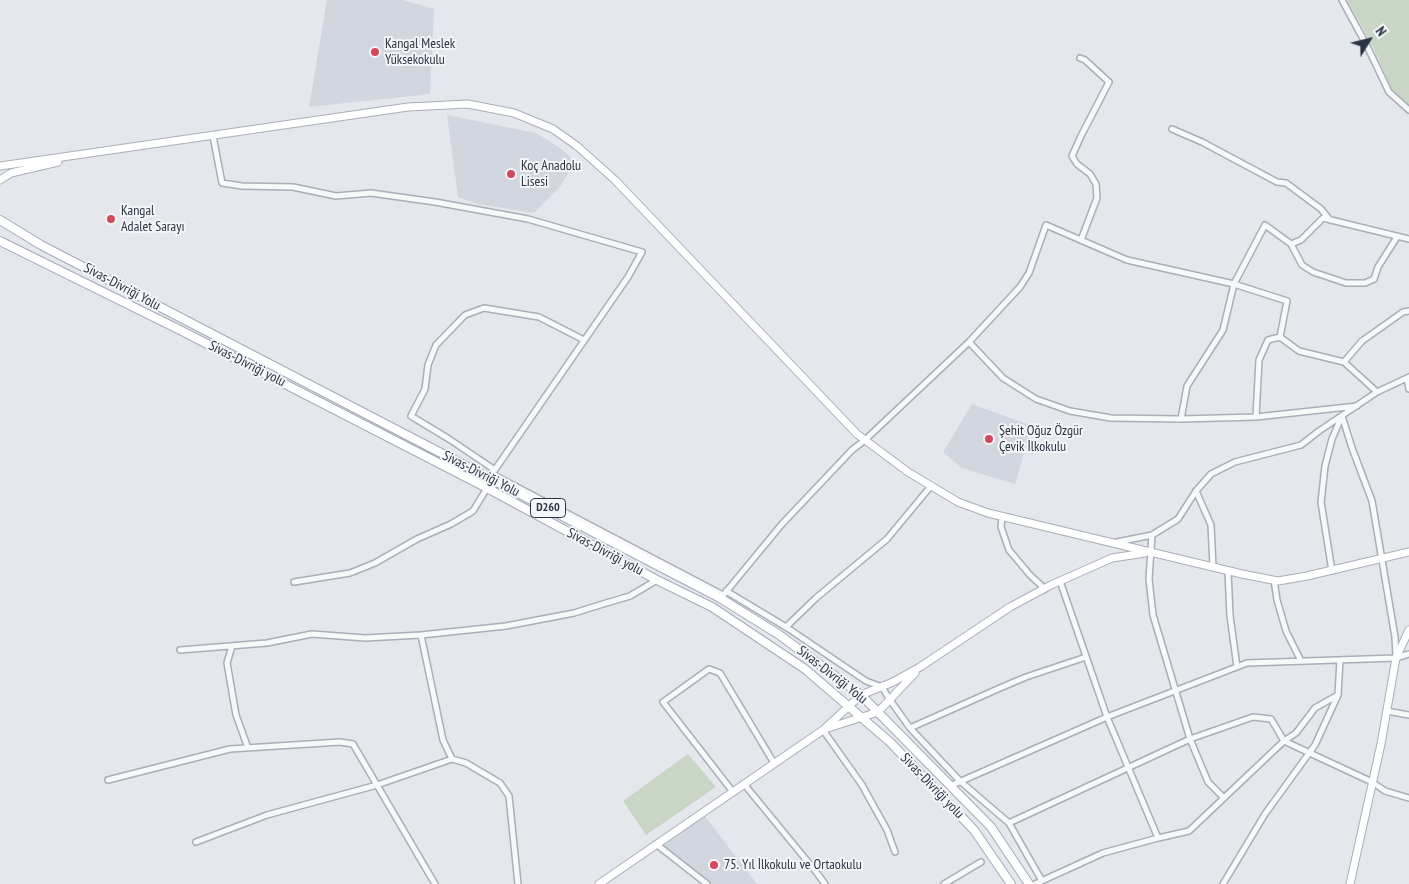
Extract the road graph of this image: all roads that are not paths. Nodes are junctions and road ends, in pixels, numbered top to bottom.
1 (1342, 0) edge
2 (1080, 58) dead end
3 (1409, 110) edge
4 (1172, 129) dead end
5 (213, 136) junction
6 (105, 151) junction
7 (0, 166) edge
8 (0, 180) edge
9 (0, 220) edge
10 (1330, 220) junction
11 (1397, 237) junction
12 (1409, 239) edge
13 (1081, 240) junction
14 (0, 241) edge
15 (1290, 244) junction
16 (1234, 284) junction
17 (1409, 312) edge
18 (1280, 337) junction
19 (584, 340) junction
20 (969, 342) junction
21 (1344, 362) junction
22 (1408, 377) edge
23 (1409, 389) edge
24 (1377, 392) junction
25 (1358, 406) junction
26 (1342, 416) junction
27 (1256, 417) junction
28 (1181, 419) junction
29 (865, 440) junction
30 (495, 470) junction
31 (931, 486) junction
32 (487, 488) junction
33 (1196, 491) junction
34 (1002, 516) junction
35 (1152, 535) junction
36 (1114, 543) junction
37 (1150, 552) junction
38 (1409, 552) edge
39 (1382, 559) junction
40 (1213, 567) junction
41 (1228, 571) junction
42 (1332, 571) junction
43 (657, 580) junction
44 (1274, 580) junction
45 (1060, 581) junction
46 (294, 582) dead end
47 (1045, 589) junction
48 (723, 595) junction
49 (786, 627) junction
50 (1409, 630) edge
51 (421, 636) junction
52 (232, 646) junction
53 (180, 650) dead end
54 (1409, 654) edge
55 (1086, 657) junction
56 (1396, 658) junction
57 (1340, 660) junction
58 (1300, 661) junction
59 (920, 667) junction
60 (1236, 667) junction
61 (882, 687) junction
62 (1176, 691) junction
63 (1338, 694) junction
64 (861, 695) junction
65 (890, 700) junction
66 (850, 707) junction
67 (1387, 711) junction
68 (878, 712) junction
69 (1409, 715) edge
70 (1108, 717) junction
71 (862, 718) junction
72 (910, 728) junction
73 (823, 730) junction
74 (1190, 739) junction
75 (1284, 741) junction
76 (248, 748) junction
77 (1310, 752) junction
78 (452, 759) junction
79 (774, 763) junction
80 (1128, 768) junction
81 (108, 780) dead end
82 (960, 781) junction
83 (1372, 782) junction
84 (744, 784) junction
85 (377, 786) junction
86 (950, 786) junction
87 (733, 792) junction
88 (1224, 798) junction
89 (1409, 798) edge
90 (1009, 823) junction
91 (1158, 838) junction
92 (196, 842) dead end
93 (656, 844) junction
94 (895, 852) dead end
95 (981, 862) dead end
96 (1042, 880) junction
97 (435, 884) edge
98 (518, 884) edge
99 (599, 884) edge
100 (708, 884) edge
101 (825, 884) edge
102 (944, 884) edge
103 (1011, 884) edge
104 (1029, 884) edge
105 (1035, 884) edge
106 (1223, 884) edge
107 (1350, 884) edge

1 - 3 street
2 - 13 street
4 - 10 street
5 - 6 street
5 - 19 street
5 - 29 street
6 - 7 street
6 - 8 street
9 - 48 main road, Sivas-Divriği Yolu / D260
10 - 11 street
10 - 15 street
11 - 12 street
11 - 15 street
13 - 16 street
13 - 20 street
14 - 32 main road, Sivas-Divriği yolu / D260
15 - 16 street
16 - 18 street
16 - 28 street
17 - 21 street
18 - 21 street
18 - 27 street
19 - 30 street
19 - 30 street
20 - 28 street
20 - 29 street
21 - 24 street
22 - 23 street
22 - 24 street
24 - 25 street
25 - 26 street
25 - 27 street
26 - 33 street
26 - 39 street
26 - 42 street
27 - 28 street
29 - 31 street
29 - 48 street
30 - 48 street
31 - 34 street
31 - 49 street
32 - 43 main road, Sivas-Divriği yolu / D260
32 - 46 street
33 - 35 street
33 - 40 street
34 - 36 street
34 - 47 street
35 - 36 street
35 - 37 street
36 - 37 street
37 - 40 street
37 - 45 street
37 - 62 street
38 - 39 street
39 - 42 street
39 - 56 street
40 - 41 street
41 - 44 street
41 - 60 street
42 - 44 street
43 - 51 street
43 - 66 main road, Sivas-Divriği yolu / D260
44 - 58 street
45 - 47 street
45 - 55 street
47 - 59 street
48 - 49 street
48 - 64 main road, Sivas-Divriği Yolu / D260
49 - 61 street
50 - 56 street
51 - 52 street
51 - 78 street
52 - 53 street
52 - 76 street
54 - 56 street
55 - 70 street
55 - 72 street
56 - 57 street
56 - 67 street
57 - 58 street
57 - 63 street
58 - 60 street
59 - 61 street
59 - 65 street
60 - 62 street
61 - 64 street
61 - 65 street
62 - 70 street
62 - 74 street
63 - 75 street
63 - 77 street
64 - 66 street
64 - 68 main road, Sivas-Divriği Yolu / D260
65 - 68 street
65 - 72 street
66 - 71 main road, Sivas-Divriği yolu / D260
66 - 73 street
67 - 69 street
67 - 83 street
68 - 71 street
68 - 86 main road, Sivas-Divriği Yolu / D260
70 - 80 street
70 - 82 street
71 - 73 street
71 - 103 main road, Sivas-Divriği yolu / D260
72 - 82 street
73 - 79 street
73 - 94 street
74 - 75 street
74 - 80 street
74 - 88 street
75 - 77 street
75 - 88 street
76 - 81 street
76 - 85 street
77 - 83 street
77 - 106 street
78 - 85 street
78 - 98 street
79 - 84 street
79 - 87 street
80 - 90 street
80 - 91 street
82 - 86 street
82 - 90 street
83 - 89 street
83 - 107 street
84 - 87 street
84 - 101 street
85 - 92 street
85 - 97 street
86 - 104 main road, Sivas-Divriği Yolu / D260
87 - 93 street
88 - 91 street
90 - 96 street
91 - 96 street
93 - 99 street
93 - 100 street
95 - 102 street
96 - 105 street

